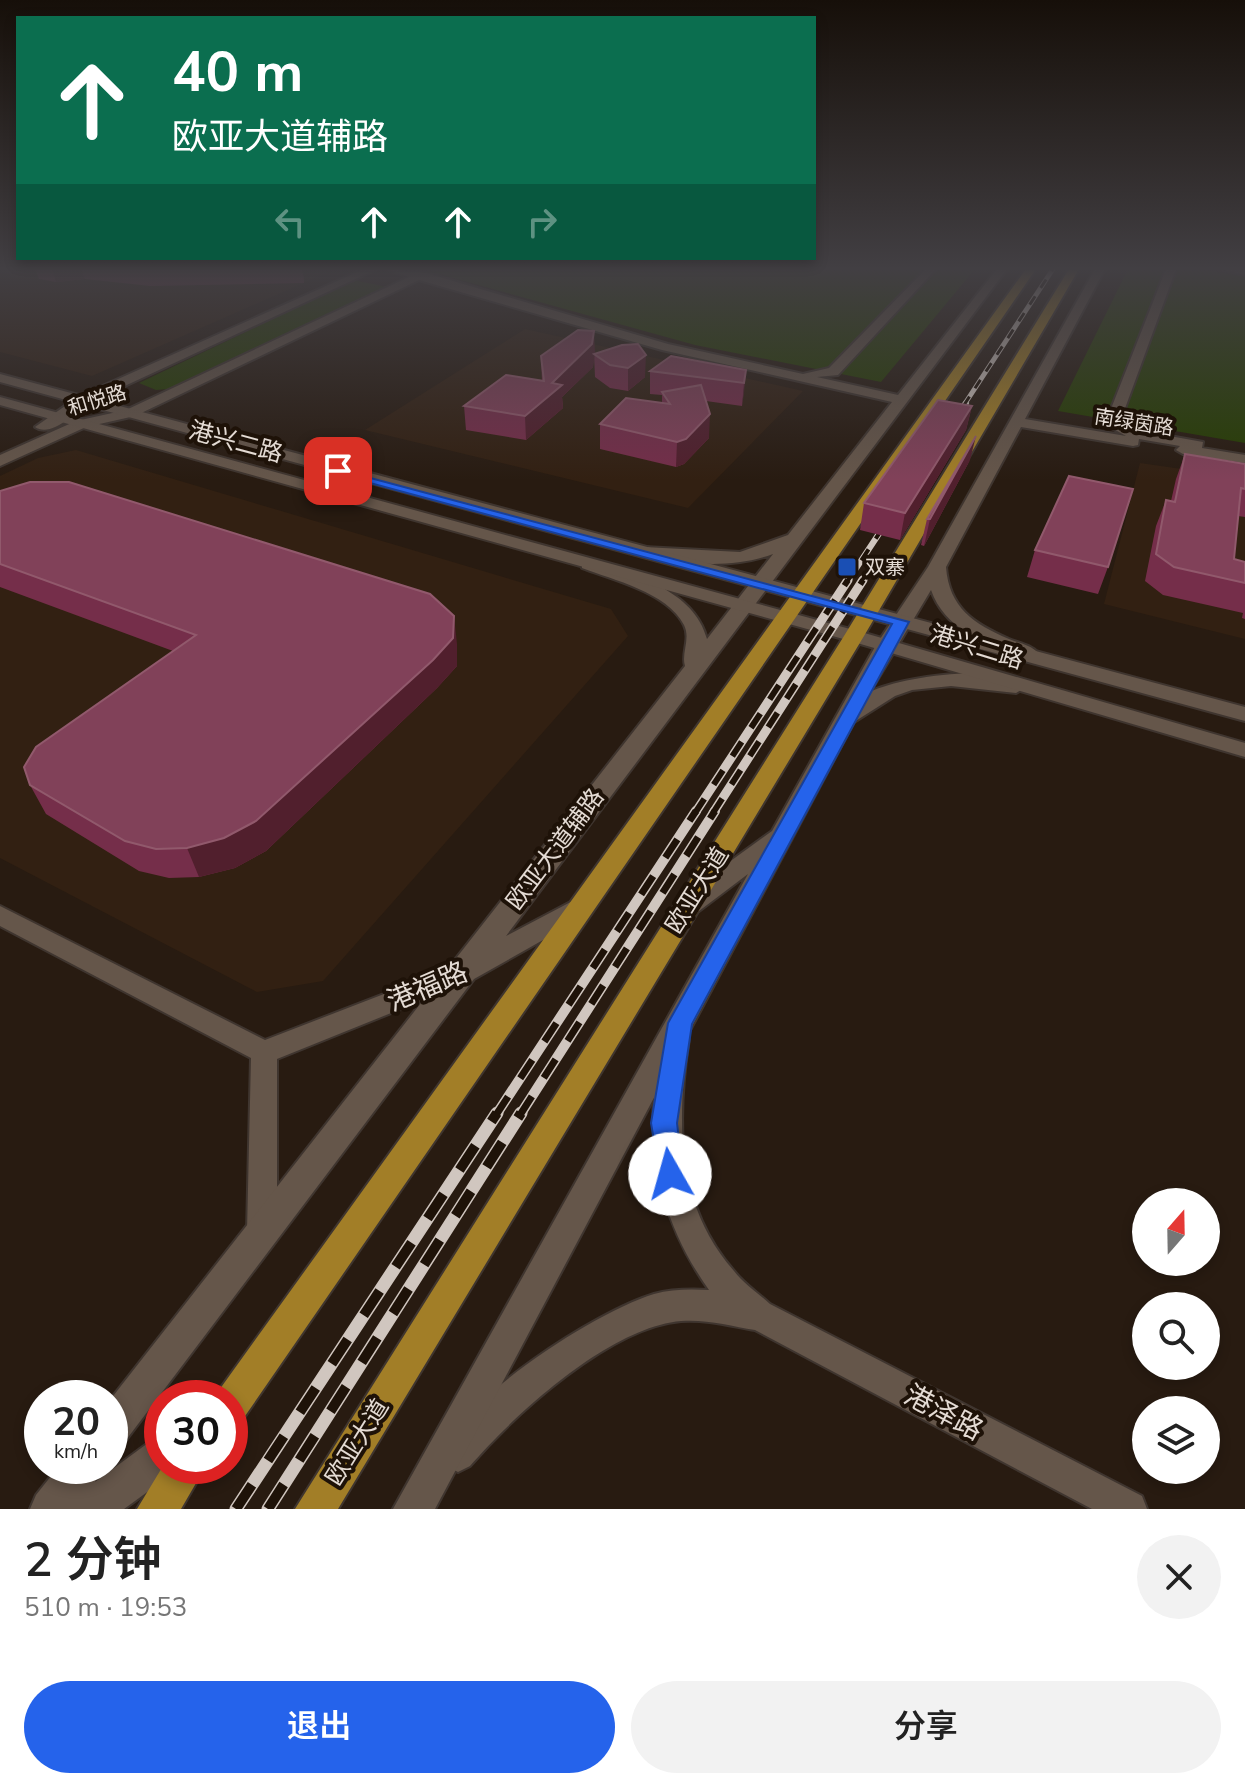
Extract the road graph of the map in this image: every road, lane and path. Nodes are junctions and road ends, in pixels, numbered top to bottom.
1 (217, 339) edge
2 (285, 339) edge
3 (636, 339) edge
4 (652, 339) edge
5 (864, 339) edge
6 (947, 339) edge
7 (981, 339) edge
8 (1032, 339) edge
9 (1061, 339) edge
10 (1144, 339) edge
11 (780, 369) junction
12 (0, 378) edge
13 (902, 398) junction
14 (83, 400) junction
15 (0, 401) edge
16 (130, 413) junction
17 (61, 418) junction
18 (1017, 420) junction
19 (81, 424) junction
20 (1198, 445) junction
21 (0, 446) edge
22 (1245, 456) edge
23 (0, 461) edge
24 (565, 531) junction
25 (802, 532) junction
26 (505, 540) junction
27 (635, 549) junction
28 (576, 559) junction
29 (937, 567) junction
30 (759, 583) junction
31 (799, 594) junction
32 (742, 605) junction
33 (867, 613) junction
34 (783, 617) junction
35 (901, 622) junction
36 (854, 636) junction
37 (886, 645) junction
38 (1071, 667) junction
39 (685, 680) junction
40 (1061, 698) junction
41 (1245, 714) edge
42 (839, 732) junction
43 (1223, 743) junction
44 (1245, 750) edge
45 (784, 833) junction
46 (583, 906) junction
47 (686, 907) junction
48 (0, 915) edge
49 (459, 975) junction
50 (680, 1023) junction
51 (264, 1052) junction
52 (262, 1233) junction
53 (759, 1315) junction
54 (248, 1381) edge
55 (128, 1408) edge
56 (144, 1470) edge
57 (69, 1484) edge
58 (174, 1484) edge
59 (50, 1509) edge
60 (91, 1509) edge
61 (157, 1509) edge
62 (315, 1509) edge
63 (414, 1509) edge
64 (1129, 1509) edge

1 - 14 street, 和悦路
2 - 16 street, 和悦路
3 - 13 street
4 - 11 street
5 - 11 street
6 - 13 street, 欧亚大道辅路
7 - 31 main road
8 - 33 main road, 欧亚大道
9 - 18 street
10 - 20 street
11 - 13 street
12 - 14 street, 港兴二路
13 - 25 street, 欧亚大道辅路
14 - 16 street, 港兴二路
14 - 17 street, 和悦路
15 - 17 street, 港兴二路
16 - 19 street, 和悦路
16 - 24 street, 港兴二路
17 - 19 street, 港兴二路
17 - 21 street, 和悦路
18 - 20 street, 南绿茵路
18 - 22 street, 南绿茵路
18 - 29 street
19 - 23 street, 和悦路
19 - 26 street, 港兴二路
20 - 22 street, 南绿茵路
24 - 26 street
24 - 27 street, 港兴二路
25 - 27 street
25 - 30 street, 欧亚大道辅路
26 - 28 street, 港兴二路
27 - 30 street, 港兴二路
28 - 32 street, 港兴二路
28 - 39 street
29 - 35 street
29 - 38 street
30 - 31 street, 港兴二路
30 - 32 street, 欧亚大道辅路
31 - 33 street, 港兴二路
31 - 34 main road
32 - 34 street, 港兴二路
32 - 39 street, 欧亚大道辅路
33 - 35 street, 港兴二路
33 - 36 main road, 欧亚大道
34 - 36 street, 港兴二路
34 - 46 main road
35 - 37 street
35 - 38 street, 港兴二路
36 - 37 street, 港兴二路
36 - 47 main road, 欧亚大道
37 - 40 street, 港兴二路
37 - 42 street
38 - 41 street, 港兴二路
39 - 49 street, 欧亚大道辅路
40 - 42 street
40 - 43 street, 港兴二路
41 - 43 street
42 - 45 street
43 - 44 street, 港兴二路
45 - 47 street
45 - 50 street
46 - 49 street, 港福路
46 - 54 main road
47 - 62 main road, 欧亚大道
48 - 51 street
49 - 51 street, 港福路
49 - 52 street, 欧亚大道辅路
50 - 53 street
50 - 63 street
51 - 52 street
52 - 55 street, 欧亚大道辅路
53 - 63 street
53 - 64 street, 港泽路
56 - 60 street
57 - 59 street
58 - 61 main road

